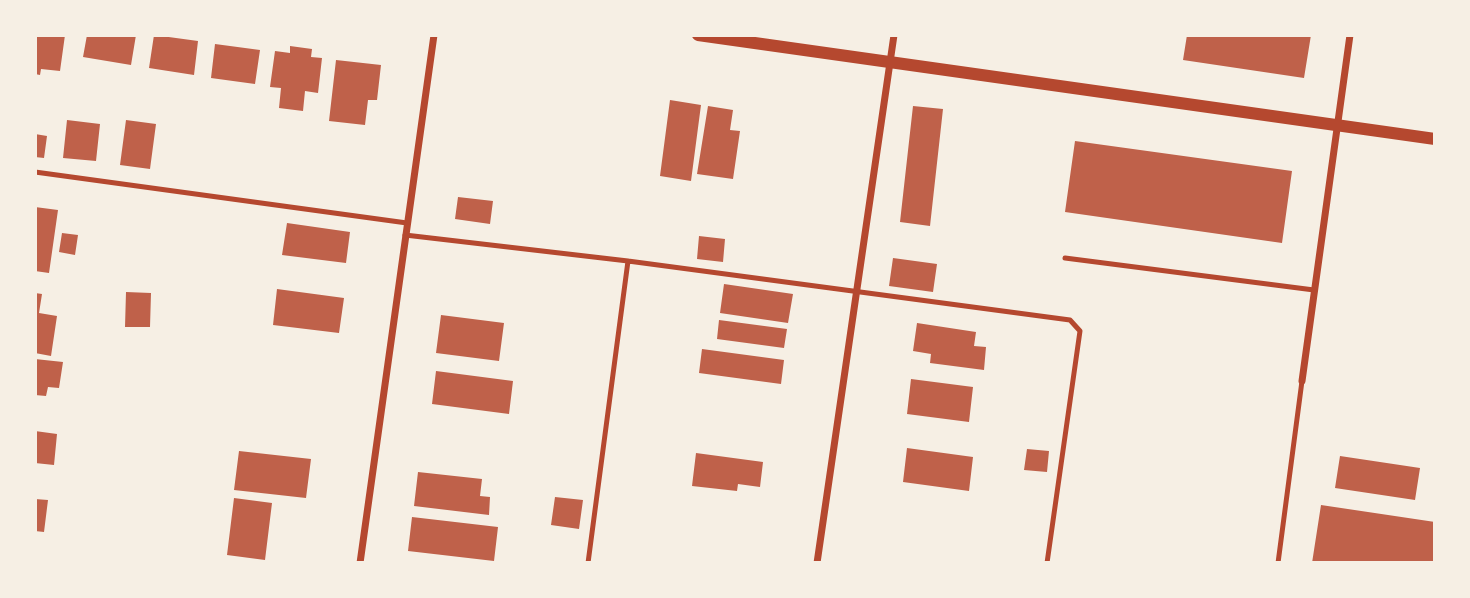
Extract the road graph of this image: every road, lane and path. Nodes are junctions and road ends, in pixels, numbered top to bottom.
1 (434, 35) edge
2 (698, 35) edge
3 (894, 35) edge
4 (1350, 35) edge
5 (890, 61) junction
6 (1337, 125) junction
7 (1435, 139) edge
8 (35, 172) edge
9 (407, 223) junction
10 (405, 235) junction
11 (1066, 258) dead end
12 (628, 261) junction
13 (1314, 290) junction
14 (856, 291) junction
15 (1302, 381) joint
16 (360, 563) edge
17 (588, 563) edge
18 (817, 563) edge
19 (1047, 563) edge
20 (1278, 563) edge

1 - 9 street
2 - 5 street
3 - 5 street
4 - 6 street
5 - 6 street
5 - 14 street
6 - 7 street
6 - 13 street
8 - 9 lane
9 - 10 street
10 - 12 lane
10 - 16 street
11 - 13 lane
12 - 14 lane
12 - 17 lane
13 - 15 street
14 - 18 street
14 - 19 lane
15 - 20 lane

